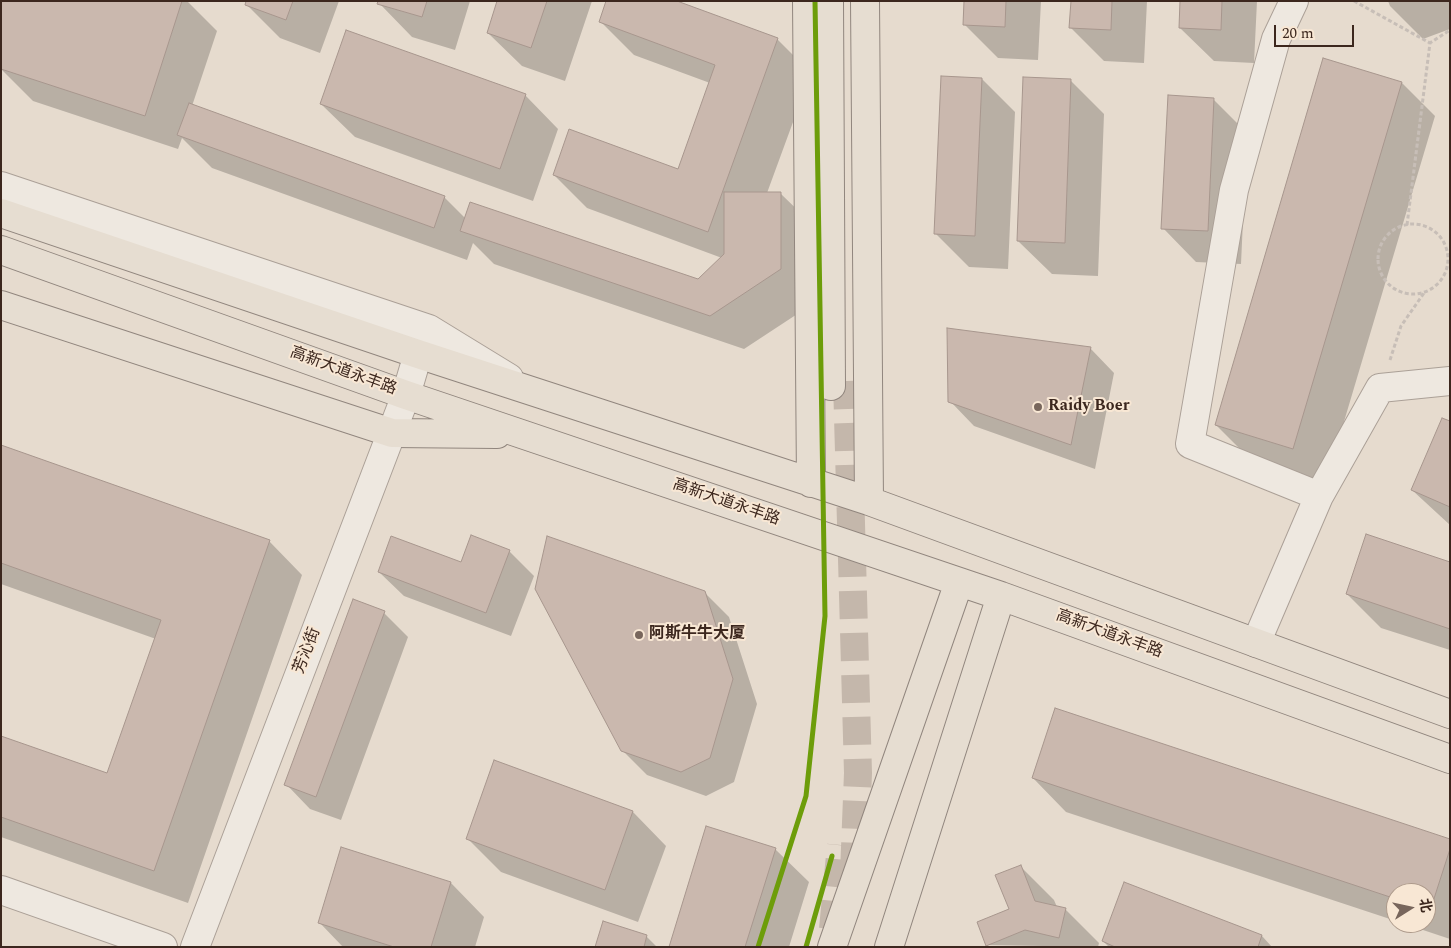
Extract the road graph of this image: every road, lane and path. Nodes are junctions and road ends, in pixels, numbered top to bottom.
1 (807, 1) edge
2 (830, 1) edge
3 (847, 1) edge
4 (865, 1) edge
5 (1294, 1) edge
6 (1354, 1) edge
7 (1450, 30) edge
8 (1430, 43) junction
9 (1, 186) edge
10 (1, 214) edge
11 (1407, 225) junction
12 (1, 250) edge
13 (1448, 266) edge
14 (1425, 292) junction
15 (1, 305) edge
16 (418, 354) junction
17 (1450, 381) edge
18 (1380, 388) junction
19 (530, 391) junction
20 (406, 395) junction
21 (392, 433) junction
22 (522, 434) junction
23 (811, 483) junction
24 (1319, 496) junction
25 (869, 500) junction
26 (959, 582) junction
27 (1001, 596) junction
28 (1256, 643) junction
29 (1450, 714) edge
30 (1450, 759) edge
31 (1, 890) edge
32 (163, 947) edge
33 (195, 947) edge
34 (832, 947) edge
35 (889, 947) edge

1 - 23 main road
2 - 3 main road
4 - 25 main road
5 - 24 street
6 - 8 path
7 - 8 path
8 - 11 path
9 - 19 street
10 - 16 main road
11 - 13 path
11 - 14 path
12 - 20 main road, 高新大道永丰路
13 - 14 path
14 - 18 path
15 - 21 main road
16 - 19 main road
16 - 20 street, 芳沁街
17 - 18 street
18 - 24 street
19 - 23 main road
20 - 21 street, 芳沁街
20 - 22 main road, 高新大道永丰路
21 - 22 main road
21 - 33 street, 芳沁街
22 - 26 main road, 高新大道永丰路
23 - 25 main road
24 - 28 street
25 - 28 main road
26 - 27 main road, 高新大道永丰路
26 - 34 main road
27 - 30 main road, 高新大道永丰路
27 - 35 main road
28 - 29 main road
31 - 32 street

